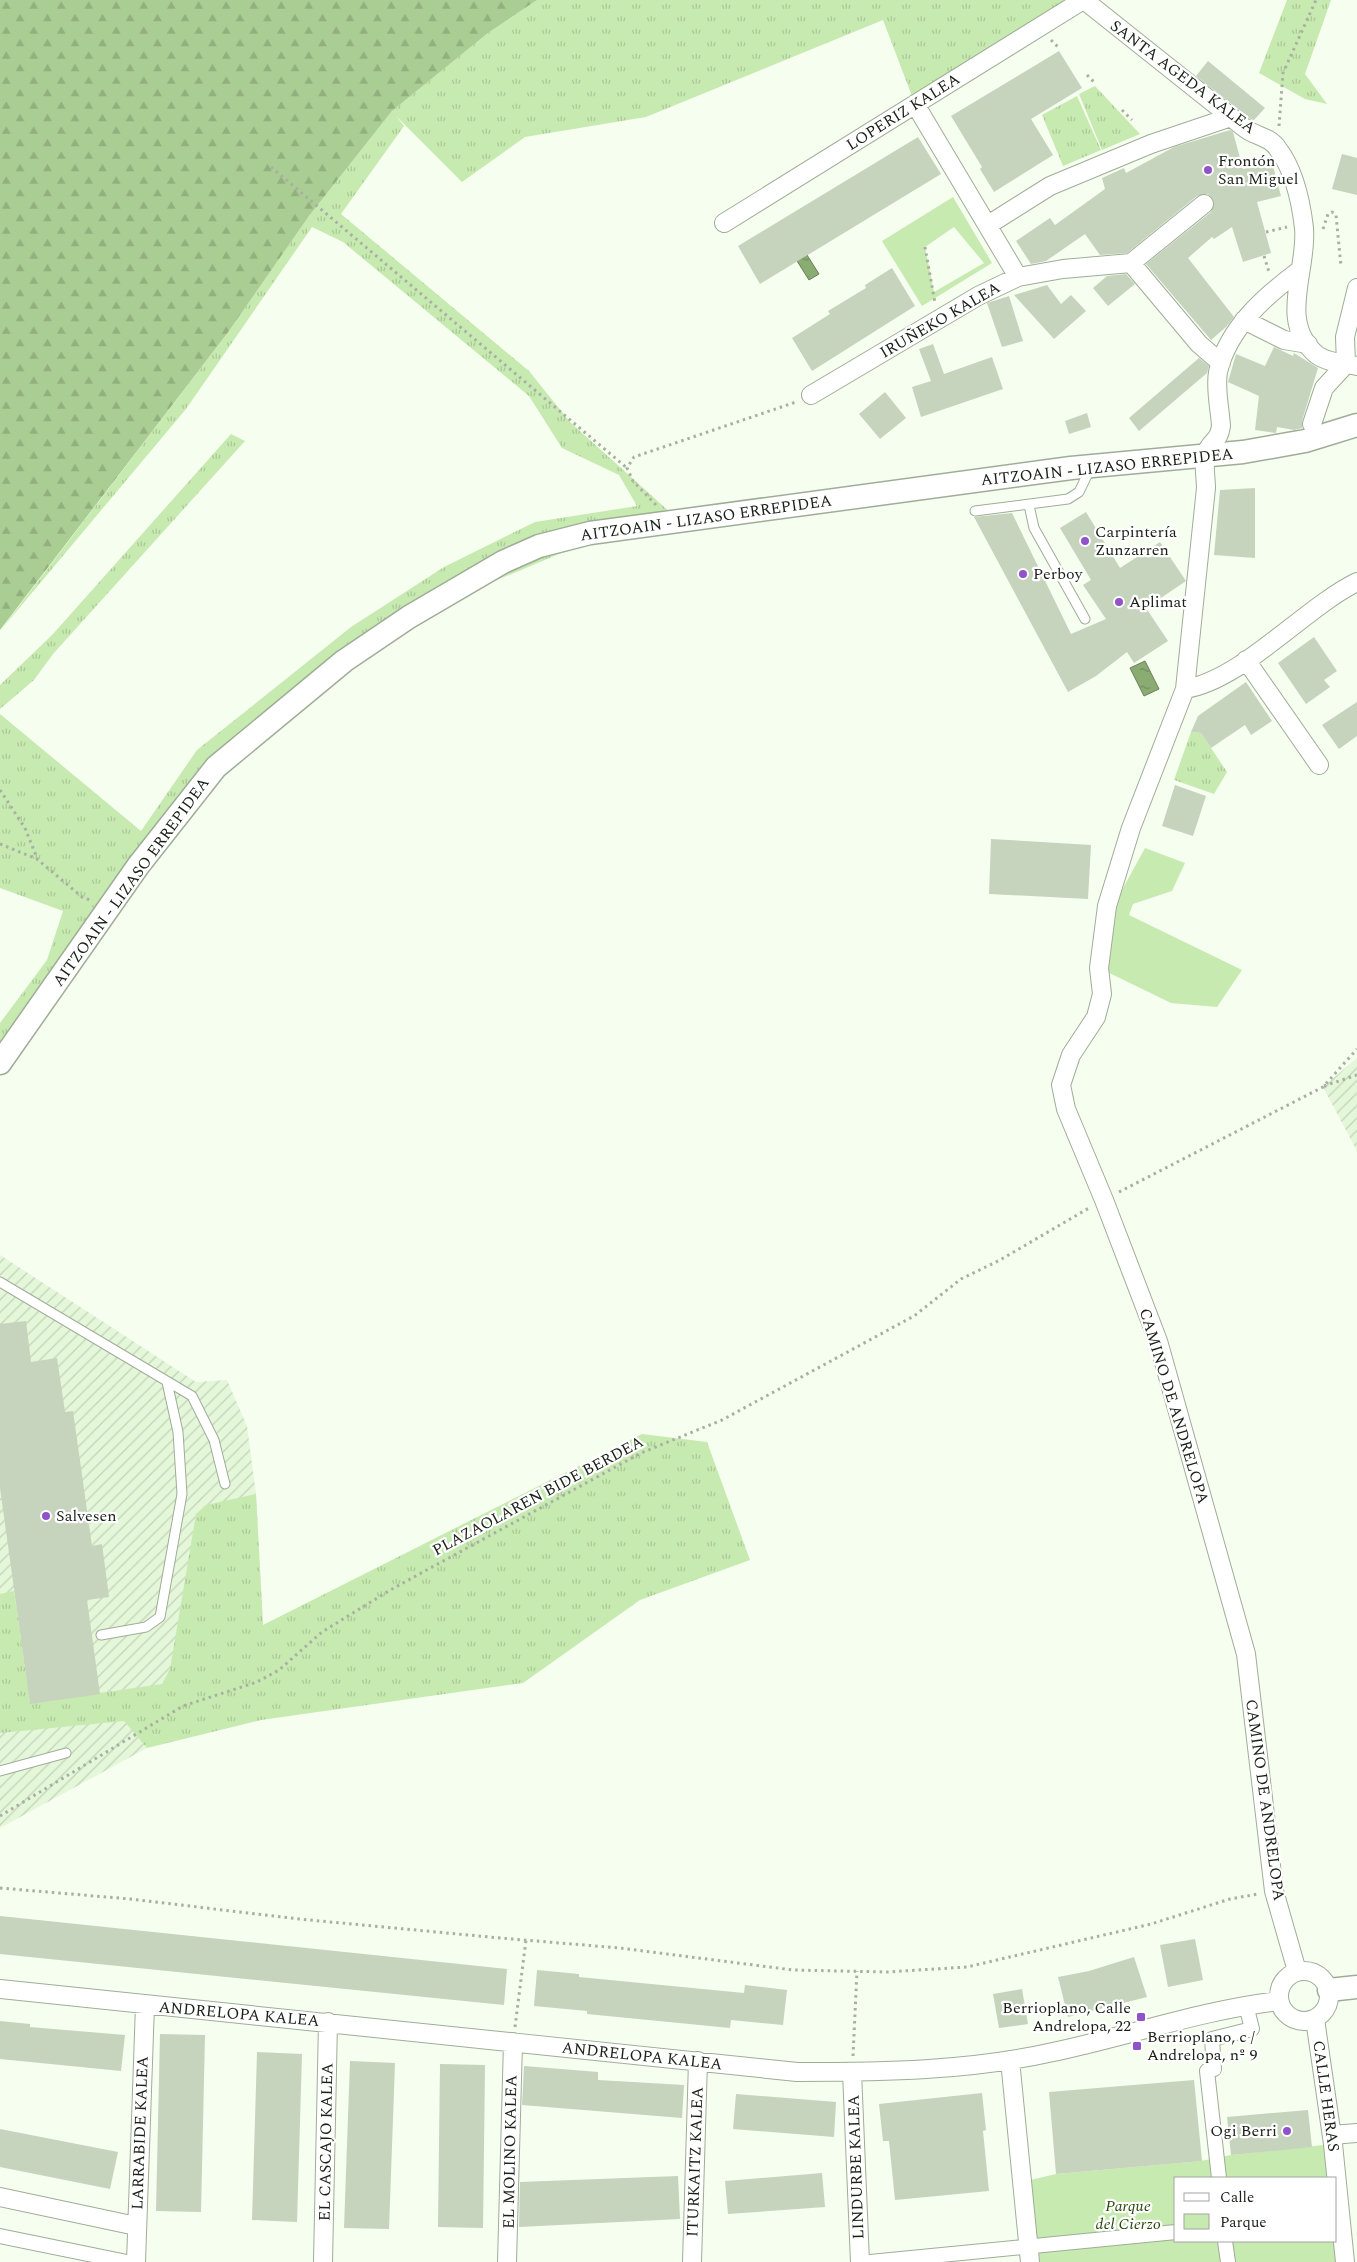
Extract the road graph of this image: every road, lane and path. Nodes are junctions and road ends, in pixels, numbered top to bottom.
1 (1083, 0) edge
2 (1316, 0) edge
3 (1050, 40) dead end
4 (1058, 47) dead end
5 (1087, 75) dead end
6 (1095, 83) dead end
7 (916, 104) junction
8 (1122, 110) dead end
9 (1231, 117) junction
10 (1132, 120) dead end
11 (1278, 149) junction
12 (271, 167) dead end
13 (1204, 204) dead end
14 (724, 223) dead end
15 (988, 225) junction
16 (1321, 234) dead end
17 (925, 247) dead end
18 (1131, 263) junction
19 (1341, 266) dead end
20 (1300, 270) junction
21 (1018, 276) junction
22 (1357, 288) edge
23 (936, 305) dead end
24 (1244, 320) junction
25 (1308, 344) junction
26 (1221, 363) junction
27 (1351, 365) edge
28 (811, 395) joint
29 (1312, 424) dead end
30 (1357, 425) edge
31 (1205, 456) junction
32 (1091, 466) junction
33 (627, 468) junction
34 (1030, 504) junction
35 (975, 511) dead end
36 (672, 521) junction
37 (1357, 582) edge
38 (1085, 620) dead end
39 (1246, 660) junction
40 (1185, 689) junction
41 (1319, 765) dead end
42 (0, 790) edge
43 (0, 844) edge
44 (37, 859) junction
45 (109, 908) junction
46 (1357, 1049) edge
47 (0, 1063) edge
48 (1357, 1075) edge
49 (1323, 1087) junction
50 (1115, 1194) dead end
51 (1094, 1206) dead end
52 (0, 1282) edge
53 (167, 1382) junction
54 (225, 1484) dead end
55 (101, 1635) dead end
56 (66, 1753) dead end
57 (0, 1771) edge
58 (0, 1816) edge
59 (0, 1888) edge
60 (1274, 1891) junction
61 (526, 1940) junction
62 (857, 1971) junction
63 (1297, 1972) junction
64 (1357, 1987) edge
65 (0, 1989) edge
66 (1329, 1990) junction
67 (1279, 2001) junction
68 (146, 2005) junction
69 (1246, 2005) junction
70 (1315, 2019) junction
71 (328, 2022) junction
72 (513, 2042) junction
73 (1010, 2060) junction
74 (698, 2061) junction
75 (852, 2072) junction
76 (1357, 2133) edge
77 (1332, 2135) junction
78 (1219, 2177) edge
79 (1336, 2177) edge
80 (1337, 2188) edge
81 (0, 2197) edge
82 (136, 2226) junction
83 (1174, 2232) edge
84 (0, 2236) edge
85 (1226, 2242) edge
86 (1029, 2255) edge
87 (127, 2262) edge
88 (136, 2262) edge
89 (323, 2262) edge
90 (508, 2262) edge
91 (692, 2262) edge
92 (860, 2262) edge
93 (870, 2262) edge
94 (1228, 2262) edge
95 (1344, 2262) edge

1 - 7 street, LOPERIZ KALEA
1 - 9 street, SANTA AGEDA KALEA
2 - 11 path
3 - 4 path
5 - 6 path
7 - 14 street, LOPERIZ KALEA
7 - 15 street, IRUÑEKO KALEA
8 - 10 path
9 - 11 street, SANTA AGEDA KALEA
9 - 15 street
11 - 20 street, SANTA AGEDA KALEA
12 - 33 path
13 - 18 street
15 - 21 street, IRUÑEKO KALEA
16 - 19 path
17 - 23 path
18 - 21 street
18 - 26 street
20 - 24 street
20 - 25 street, SANTA AGEDA KALEA
21 - 28 street, IRUÑEKO KALEA
22 - 27 street
24 - 25 street
24 - 26 street
25 - 27 street, SANTA AGEDA KALEA
26 - 31 street
27 - 29 street
28 - 33 path
30 - 31 street, AITZOAIN - LIZASO ERREPIDEA
31 - 32 street, AITZOAIN - LIZASO ERREPIDEA
31 - 40 street, CAMINO DE ANDRELOPA
32 - 34 lane
32 - 36 street, AITZOAIN - LIZASO ERREPIDEA
33 - 36 path
34 - 35 lane
34 - 38 lane
36 - 45 street, AITZOAIN - LIZASO ERREPIDEA
37 - 39 street
39 - 40 street
39 - 41 street
40 - 60 street, CAMINO DE ANDRELOPA
42 - 44 path
43 - 44 path
44 - 45 path
45 - 47 street, AITZOAIN - LIZASO ERREPIDEA
46 - 49 path
48 - 49 path
49 - 50 path
51 - 58 path, PLAZAOLAREN BIDE BERDEA
52 - 53 lane
53 - 54 lane
53 - 55 lane
56 - 57 lane
59 - 61 path
60 - 62 path
60 - 63 street, CAMINO DE ANDRELOPA
61 - 62 path
61 - 72 path
62 - 75 path
63 - 66 street
63 - 67 street
64 - 66 street
65 - 68 street, ANDRELOPA KALEA
66 - 70 street
67 - 69 street, ANDRELOPA KALEA
67 - 70 street
68 - 71 street, ANDRELOPA KALEA
68 - 82 street, LARRABIDE KALEA
69 - 73 street, ANDRELOPA KALEA
69 - 78 street
70 - 77 street, CALLE HERAS
71 - 72 street, ANDRELOPA KALEA
71 - 89 street, EL CASCAJO KALEA
72 - 74 street, ANDRELOPA KALEA
72 - 90 street, EL MOLINO KALEA
73 - 75 street, ANDRELOPA KALEA
73 - 86 street
74 - 75 street, ANDRELOPA KALEA
74 - 91 street, ITURKAITZ KALEA
75 - 92 street, LINDURBE KALEA
76 - 77 street
77 - 79 street, CALLE HERAS
80 - 95 street, CALLE HERAS
81 - 82 street
82 - 88 street, LARRABIDE KALEA
83 - 86 street
84 - 87 street
85 - 94 street
86 - 93 street

